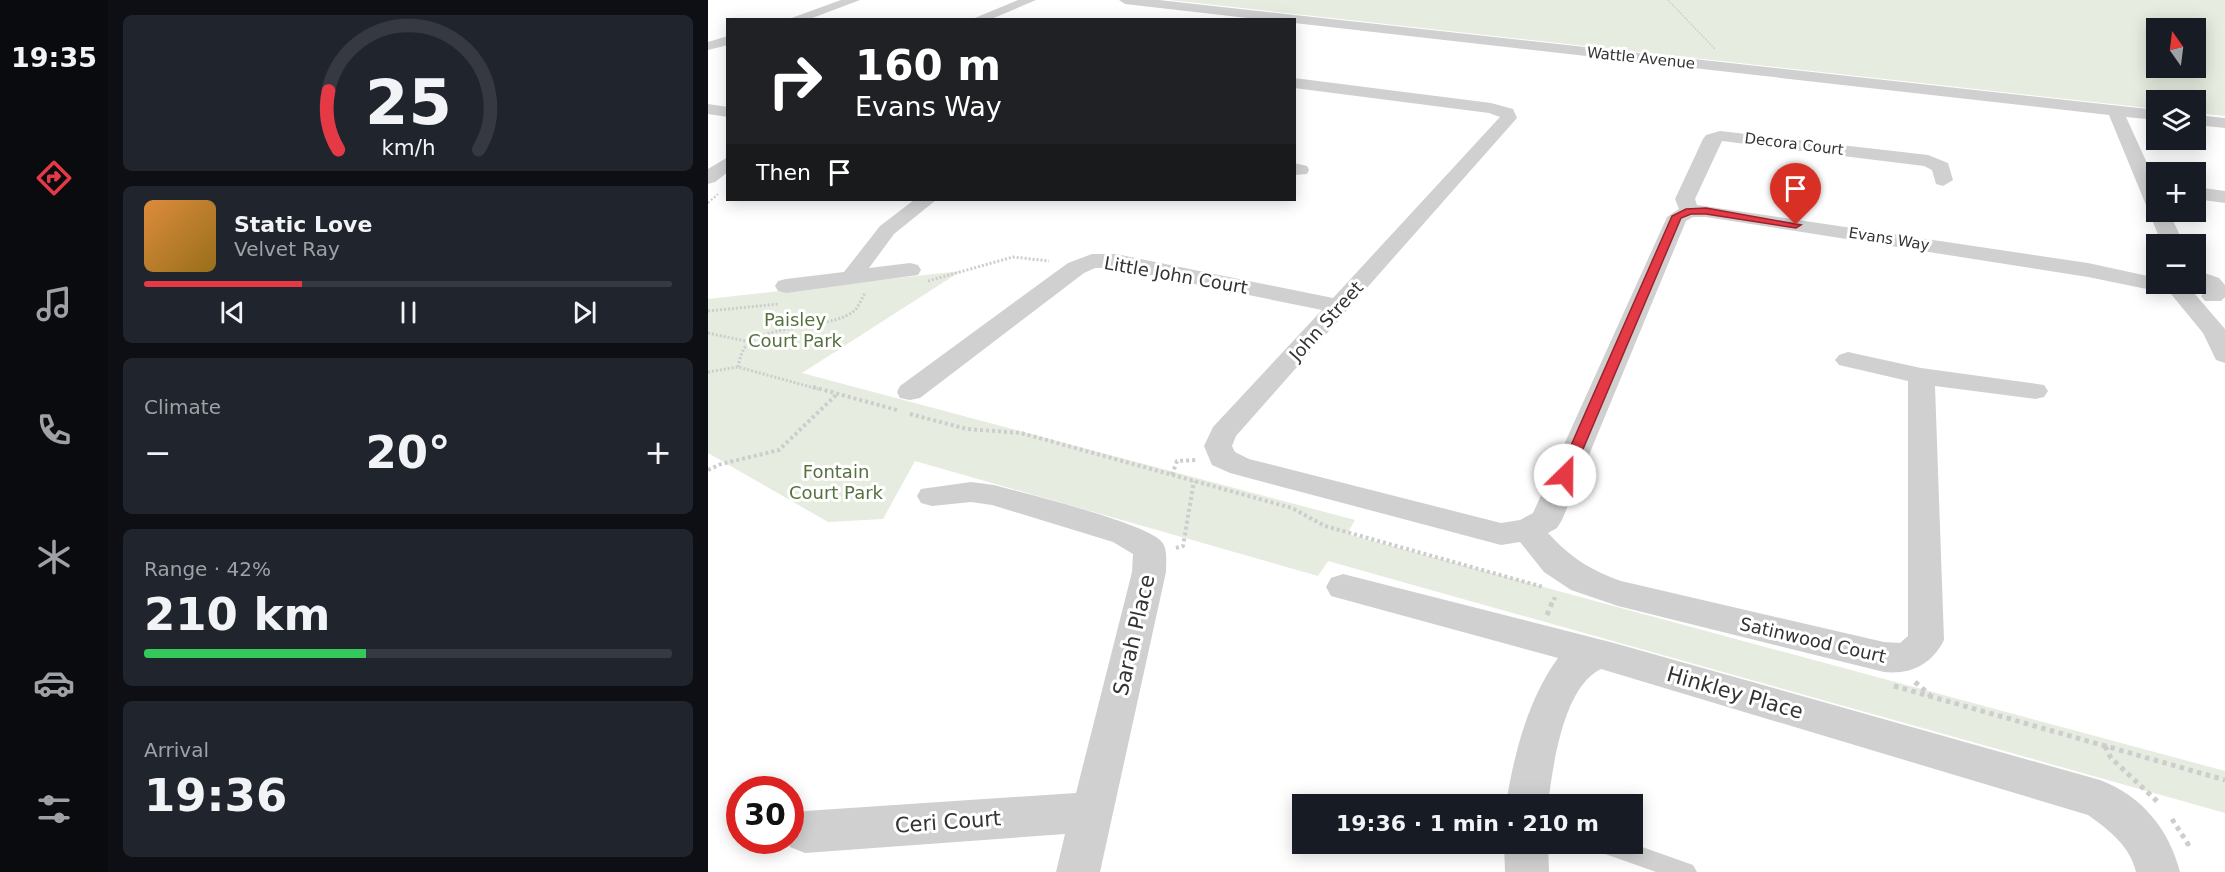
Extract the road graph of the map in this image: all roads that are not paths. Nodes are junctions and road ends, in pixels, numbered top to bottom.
1 (854, 0) edge
2 (1030, 0) edge
3 (1125, 0) edge
4 (783, 9) dead end
5 (814, 12) junction
6 (798, 18) edge
7 (981, 18) edge
8 (1285, 18) edge
9 (1296, 19) edge
10 (726, 42) edge
11 (711, 53) edge
12 (1296, 82) edge
13 (708, 109) edge
14 (2115, 111) junction
15 (726, 112) edge
16 (2146, 114) edge
17 (2206, 121) edge
18 (2225, 123) edge
19 (726, 164) edge
20 (2146, 174) edge
21 (708, 178) edge
22 (1943, 180) dead end
23 (2206, 194) edge
24 (2225, 197) edge
25 (925, 201) edge
26 (1690, 211) junction
27 (910, 270) dead end
28 (853, 275) junction
29 (2146, 278) edge
30 (786, 286) dead end
31 (2200, 294) edge
32 (2200, 294) edge
33 (1339, 306) junction
34 (2214, 331) junction
35 (2225, 355) edge
36 (1848, 360) dead end
37 (1921, 376) junction
38 (2035, 391) dead end
39 (910, 392) dead end
40 (932, 496) dead end
41 (1527, 530) junction
42 (1343, 586) dead end
43 (1596, 655) junction
44 (1529, 794) edge
45 (1092, 812) junction
46 (805, 832) dead end
47 (1526, 854) edge
48 (1633, 854) edge
49 (1078, 872) edge
50 (1527, 872) edge
51 (1686, 872) edge
52 (2158, 872) edge

1 - 5 street
2 - 7 street
3 - 8 street, Wattle Avenue
4 - 5 street
5 - 6 street
9 - 14 street, Wattle Avenue
10 - 11 street
12 - 33 street, John Street
13 - 15 street
14 - 16 street, Wattle Avenue
14 - 20 street
17 - 18 street
19 - 21 street
22 - 26 street, Decora Court
23 - 24 street
25 - 28 street
26 - 29 street, Evans Way
26 - 41 street
27 - 28 street
28 - 30 street
31 - 34 street
32 - 34 street
33 - 39 street, Little John Court
33 - 41 street, John Street
34 - 35 street
36 - 37 street
37 - 38 street
37 - 41 street, Satinwood Court
40 - 45 street, Sarah Place
42 - 43 street, Hinkley Place
43 - 44 street
43 - 52 street, Hinkley Place
45 - 46 street, Ceri Court
45 - 49 street, Sarah Place
47 - 50 street
48 - 51 lane

